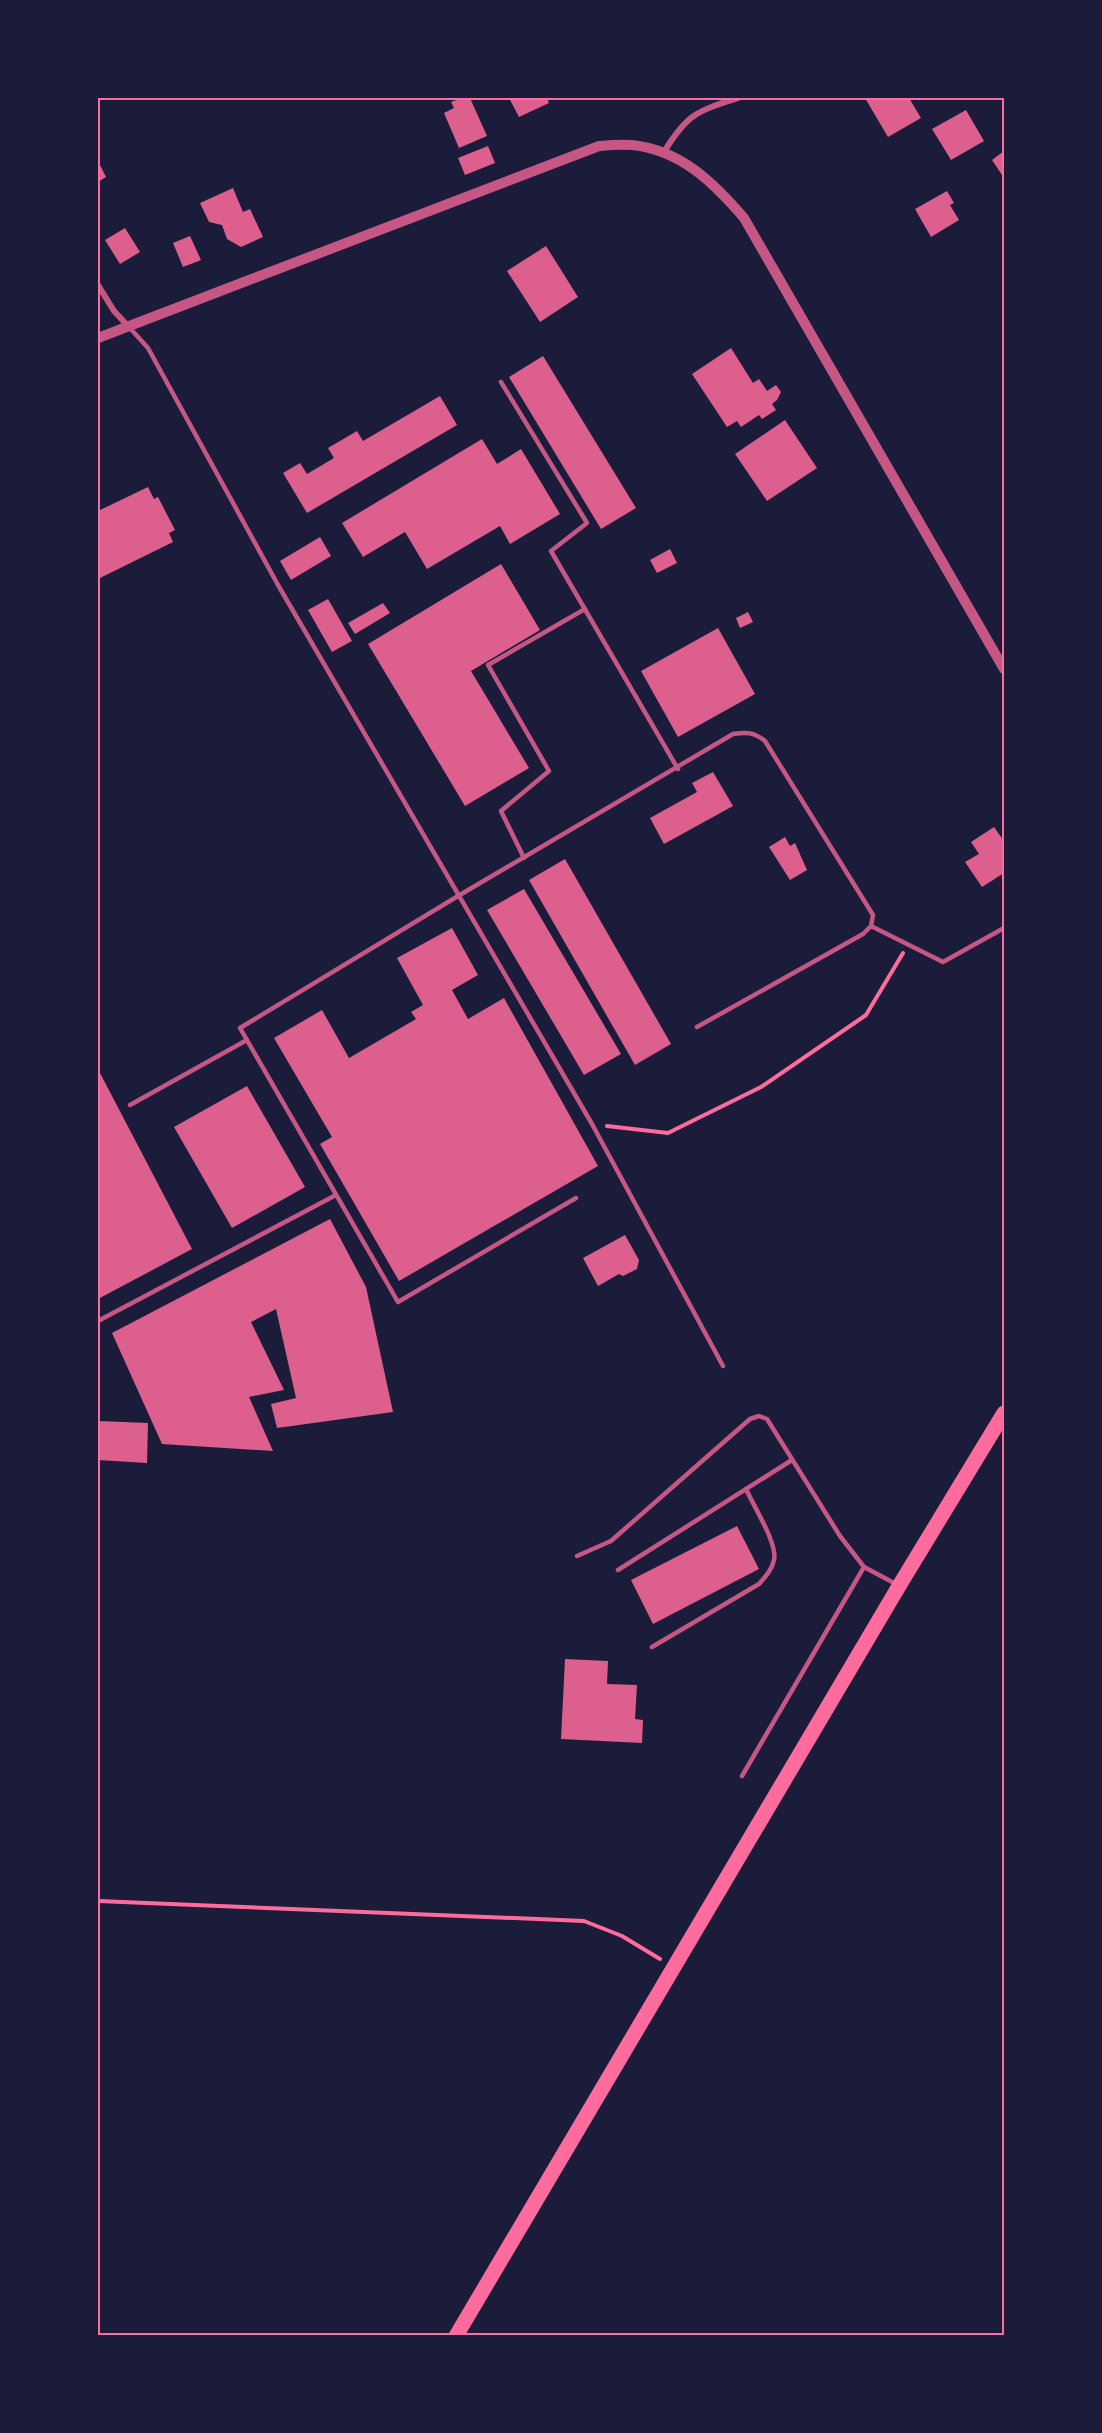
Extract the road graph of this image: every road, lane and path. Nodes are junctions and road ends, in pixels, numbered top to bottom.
1 (738, 98) edge
2 (664, 152) junction
3 (98, 285) edge
4 (129, 327) junction
5 (98, 338) edge
6 (501, 382) dead end
7 (585, 609) junction
8 (1005, 669) edge
9 (678, 769) junction
10 (524, 858) junction
11 (458, 896) junction
12 (871, 926) junction
13 (1005, 928) edge
14 (908, 944) junction
15 (697, 1027) dead end
16 (247, 1040) junction
17 (130, 1105) dead end
18 (592, 1124) junction
19 (336, 1195) junction
20 (576, 1198) dead end
21 (98, 1321) edge
22 (723, 1366) dead end
23 (1005, 1413) edge
24 (792, 1460) junction
25 (746, 1489) junction
26 (577, 1556) dead end
27 (864, 1567) junction
28 (618, 1570) dead end
29 (899, 1586) junction
30 (652, 1647) dead end
31 (742, 1776) dead end
32 (98, 1901) edge
33 (675, 1968) junction
34 (456, 2336) edge

1 - 2 street
2 - 4 street
2 - 8 street
3 - 4 street
4 - 5 street
4 - 11 lane
6 - 7 lane
7 - 9 lane
7 - 10 lane
9 - 10 lane
9 - 12 lane
10 - 11 lane
11 - 16 lane
11 - 18 lane
12 - 14 lane
12 - 15 lane
13 - 14 lane
14 - 18 path
16 - 17 lane
16 - 19 lane
18 - 22 lane
19 - 20 lane
19 - 21 lane
23 - 29 main road
24 - 25 lane
24 - 26 lane
24 - 27 lane
25 - 28 lane
25 - 30 lane
27 - 29 lane
27 - 31 lane
29 - 33 main road
32 - 33 path
33 - 34 main road

